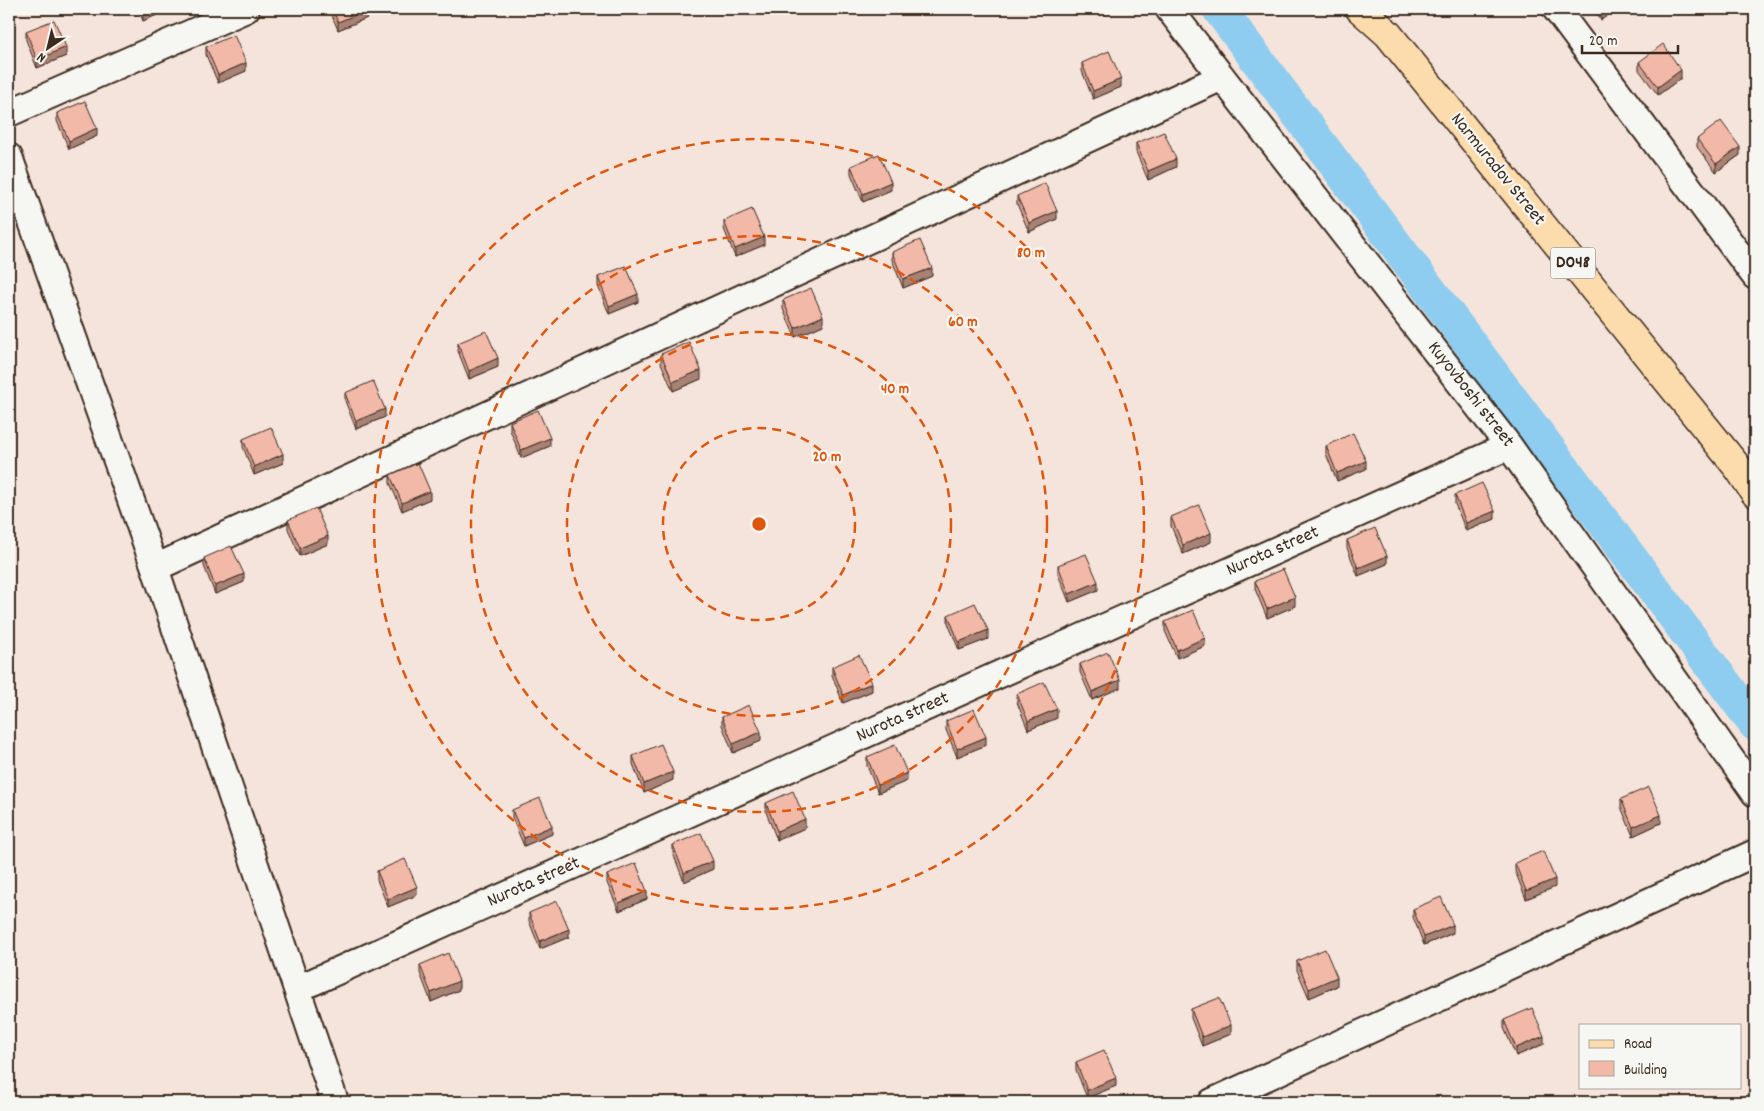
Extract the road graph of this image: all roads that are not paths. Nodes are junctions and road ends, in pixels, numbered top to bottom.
1 (246, 9) edge
2 (1168, 9) edge
3 (1360, 9) edge
4 (1375, 9) edge
5 (1556, 9) edge
6 (1388, 34) junction
7 (1222, 77) junction
8 (9, 113) edge
9 (9, 157) edge
10 (1755, 276) edge
11 (1509, 446) junction
12 (1755, 493) edge
13 (155, 568) junction
14 (1755, 793) edge
15 (1755, 853) edge
16 (298, 990) junction
17 (336, 1102) edge
18 (1212, 1102) edge

1 - 8 street
2 - 7 street, Kuyovboshi street
3 - 6 main road, Narmuradov Street / D048
4 - 6 main road, Narmuradov Street / D048
5 - 10 street
6 - 12 main road, Narmuradov Street / D048
7 - 11 street, Kuyovboshi street
7 - 13 street
9 - 13 street
11 - 14 street, Kuyovboshi street
11 - 16 street, Nurota street
13 - 16 street
15 - 18 street
16 - 17 street

